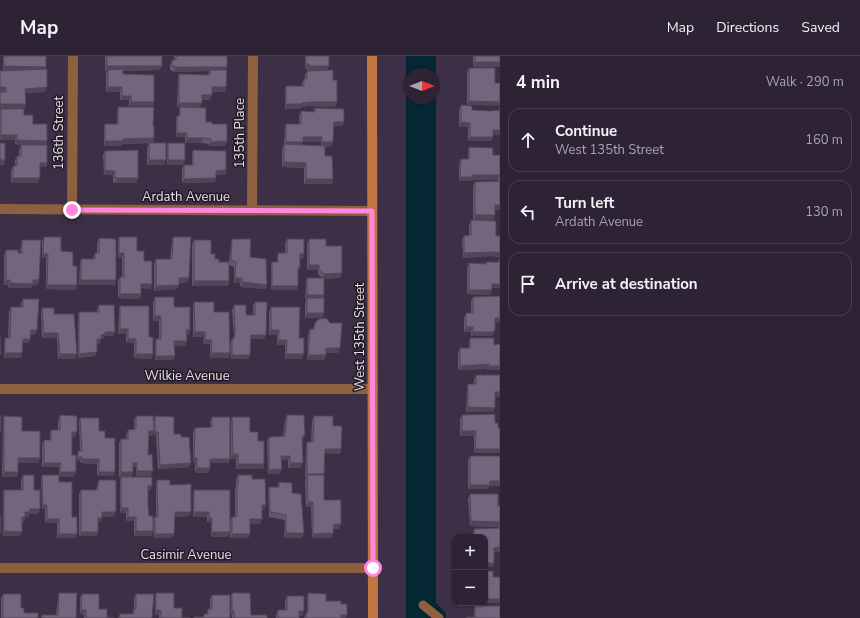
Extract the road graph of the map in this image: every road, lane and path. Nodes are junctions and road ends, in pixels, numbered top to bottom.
1 (73, 56) edge
2 (253, 56) edge
3 (372, 56) edge
4 (0, 209) edge
5 (72, 210) junction
6 (252, 210) junction
7 (372, 211) junction
8 (0, 389) edge
9 (373, 389) junction
10 (0, 568) edge
11 (373, 568) junction
12 (423, 605) dead end
13 (373, 618) edge
14 (439, 618) edge

1 - 5 street, 136th Street
2 - 6 street, 135th Place
3 - 7 street, West 135th Street
4 - 5 street, Ardath Avenue
5 - 6 street, Ardath Avenue
6 - 7 street, Ardath Avenue
7 - 9 street, West 135th Street
8 - 9 street, Wilkie Avenue
9 - 11 street, West 135th Street
10 - 11 street, Casimir Avenue
11 - 13 street, West 135th Street
12 - 14 lane

